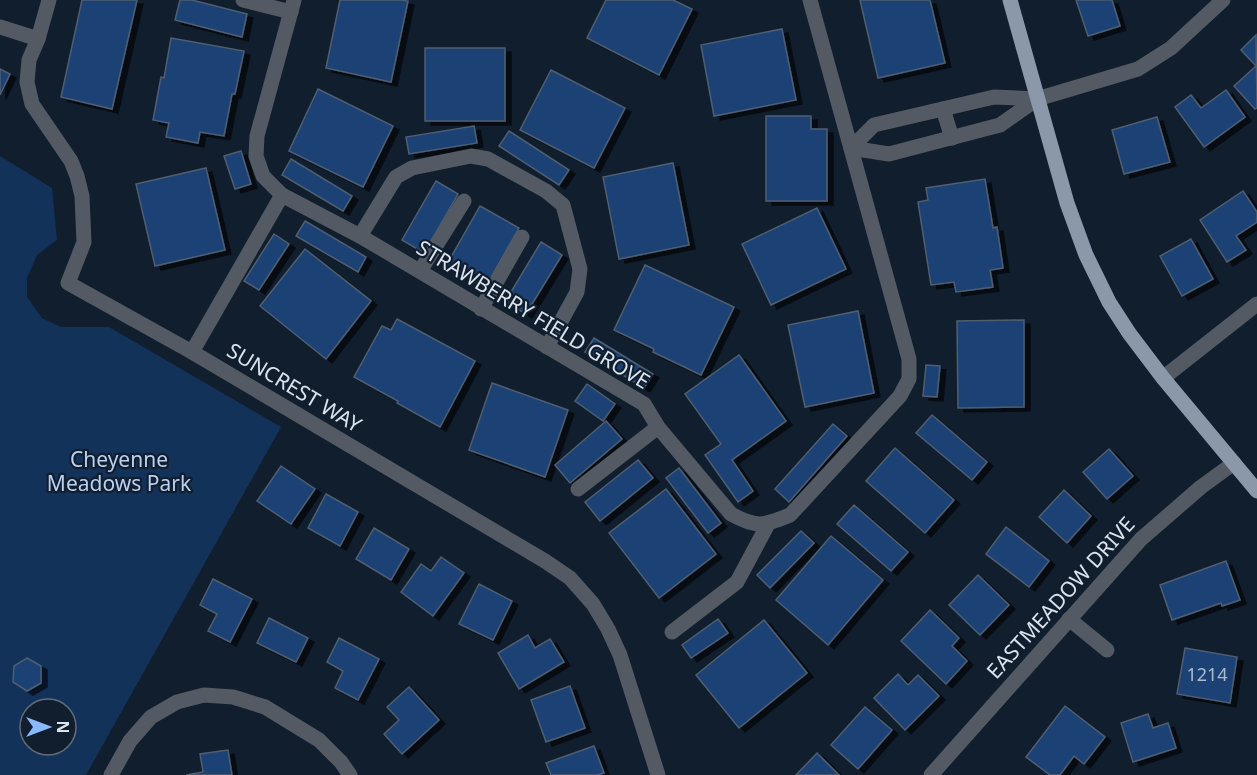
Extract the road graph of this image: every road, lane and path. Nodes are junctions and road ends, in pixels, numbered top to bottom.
1 (49, 0) edge
2 (243, 0) edge
3 (810, 0) edge
4 (1010, 0) edge
5 (1223, 0) edge
6 (293, 6) edge
7 (0, 27) edge
8 (38, 39) junction
9 (1037, 99) junction
10 (943, 110) junction
11 (952, 138) junction
12 (851, 148) junction
13 (282, 195) junction
14 (464, 201) dead end
15 (360, 236) junction
16 (522, 237) dead end
17 (420, 271) junction
18 (1257, 304) edge
19 (481, 309) junction
20 (547, 347) junction
21 (192, 352) junction
22 (1164, 378) junction
23 (658, 427) junction
24 (1234, 463) junction
25 (578, 489) dead end
26 (1257, 491) edge
27 (768, 524) junction
28 (1069, 619) junction
29 (672, 632) dead end
30 (1107, 650) dead end
31 (111, 775) edge
32 (350, 775) edge
33 (658, 775) edge
34 (931, 775) edge

1 - 8 street, SUNCREST WAY
2 - 6 street
3 - 12 street
4 - 9 main road
5 - 9 street
6 - 13 street, STRAWBERRY FIELD GROVE
7 - 8 street
8 - 21 street, SUNCREST WAY
9 - 10 street
9 - 11 street
9 - 22 main road
10 - 11 street
10 - 12 street
11 - 12 street
12 - 27 street
13 - 15 street, STRAWBERRY FIELD GROVE
13 - 21 street
14 - 17 street
15 - 17 street, STRAWBERRY FIELD GROVE
15 - 20 street
16 - 19 street
17 - 19 street, STRAWBERRY FIELD GROVE
18 - 22 street
19 - 20 street, STRAWBERRY FIELD GROVE
20 - 23 street, STRAWBERRY FIELD GROVE
21 - 33 street, SUNCREST WAY
22 - 24 main road
23 - 25 street
23 - 27 street, STRAWBERRY FIELD GROVE
24 - 26 main road
24 - 28 street, EASTMEADOW DRIVE
27 - 29 street
28 - 30 street
28 - 34 street, EASTMEADOW DRIVE
31 - 32 street

